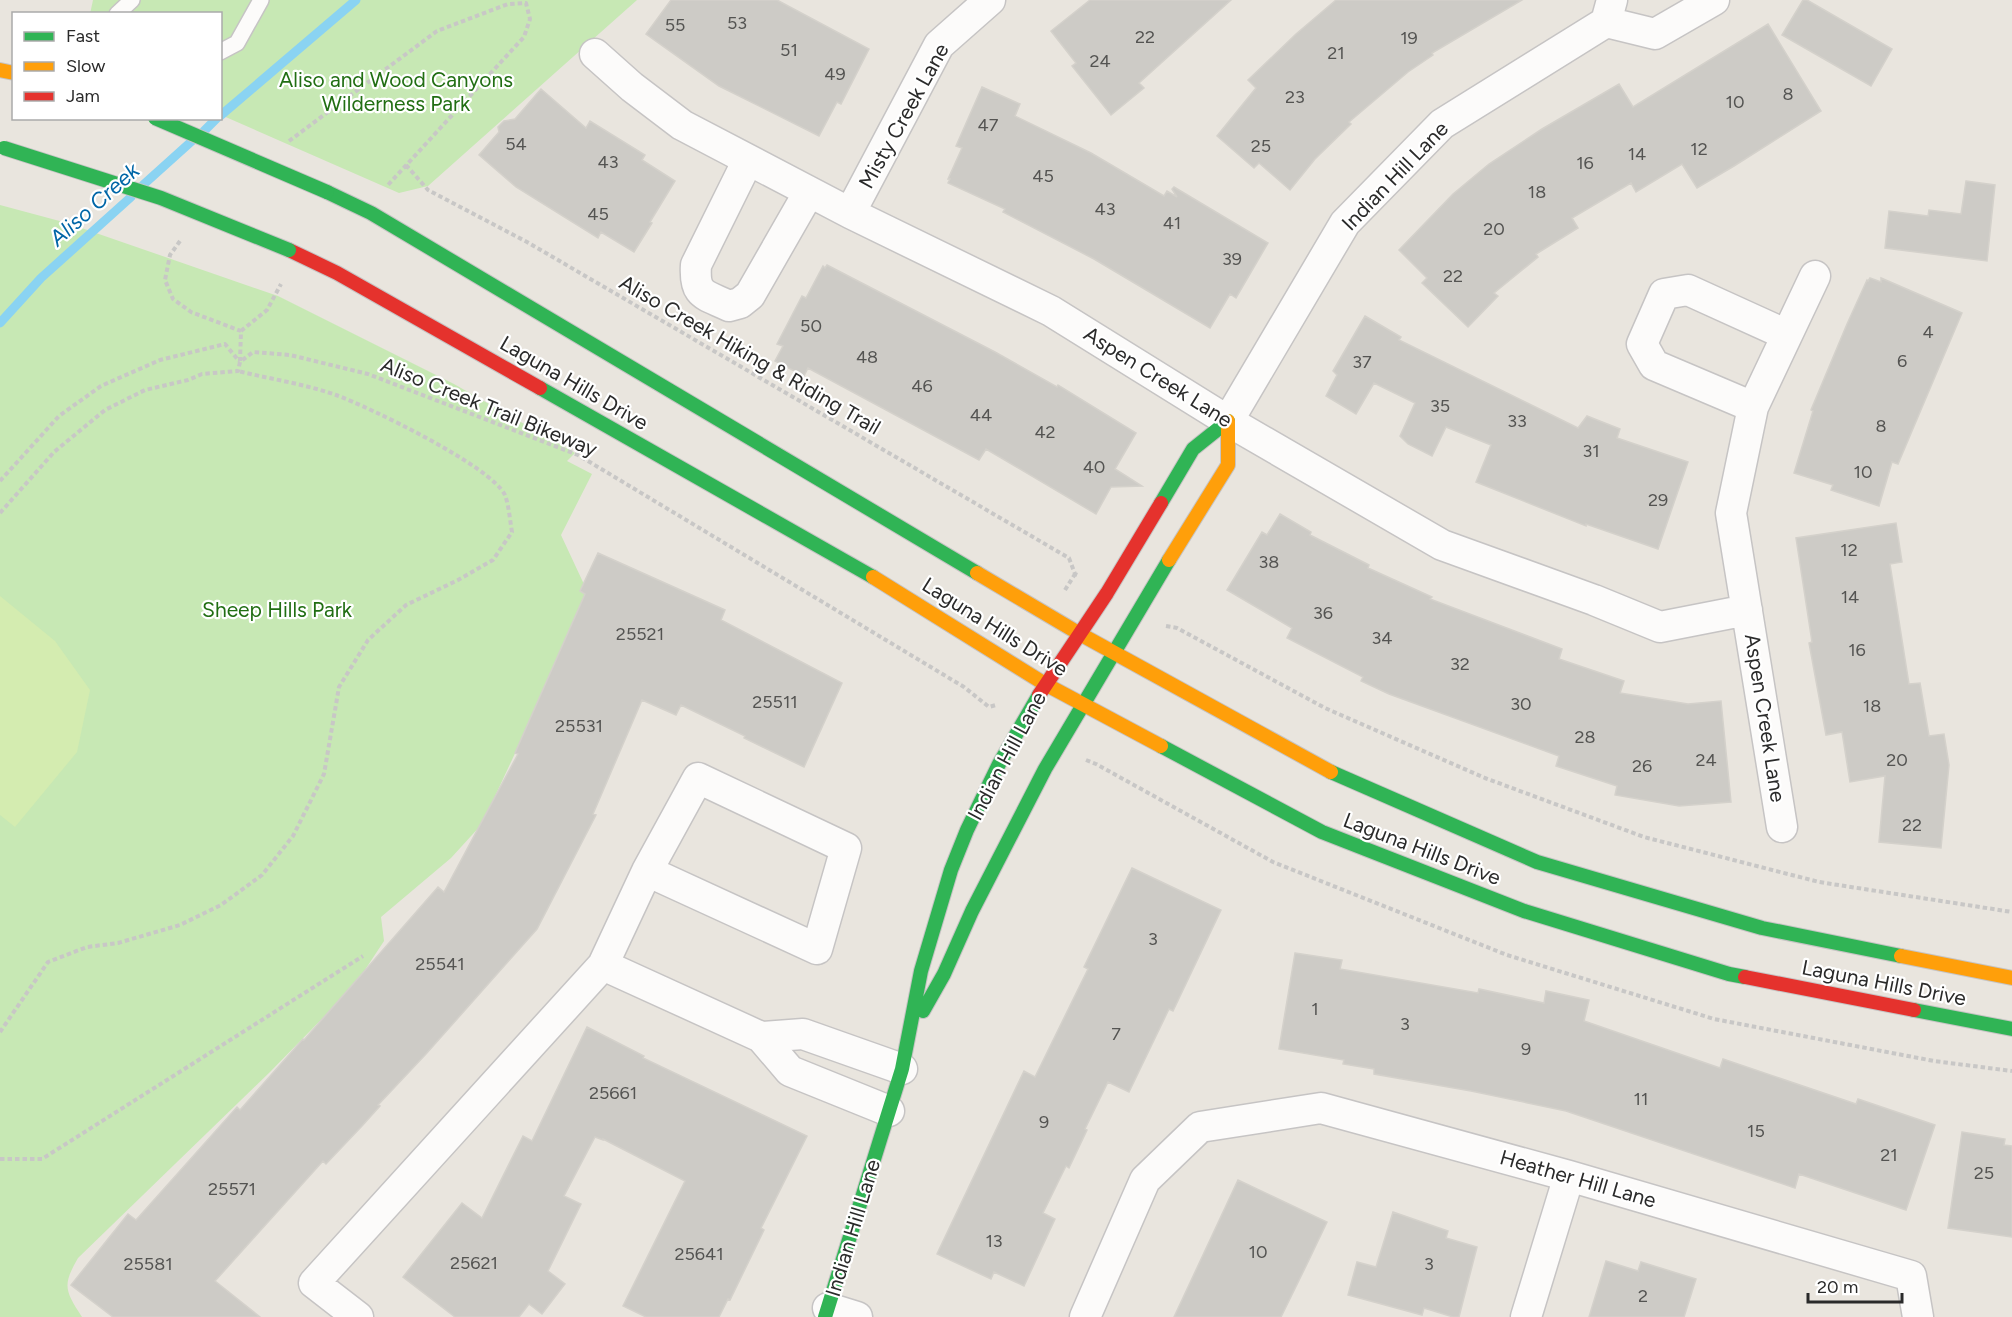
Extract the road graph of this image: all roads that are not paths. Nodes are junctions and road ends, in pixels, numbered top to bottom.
1 (132, 0) edge
2 (261, 0) edge
3 (990, 0) edge
4 (1714, 0) edge
5 (1609, 11) edge
6 (119, 12) edge
7 (222, 51) edge
8 (595, 54) dead end
9 (160, 120) edge
10 (2, 147) edge
11 (748, 160) junction
12 (809, 192) junction
13 (850, 213) junction
14 (1815, 276) dead end
15 (1787, 334) junction
16 (1753, 407) junction
17 (1228, 421) junction
18 (1747, 610) junction
19 (1080, 634) junction
20 (1115, 653) junction
21 (1045, 684) junction
22 (1084, 705) junction
23 (1782, 827) dead end
24 (647, 871) junction
25 (603, 965) junction
26 (2012, 978) edge
27 (2012, 1029) edge
28 (910, 1035) junction
29 (761, 1037) junction
30 (902, 1069) junction
31 (889, 1111) junction
32 (1569, 1176) junction
33 (827, 1312) edge
34 (358, 1317) edge
35 (857, 1317) edge
36 (1085, 1317) edge
37 (1526, 1317) edge
38 (1918, 1317) edge

1 - 6 lane
2 - 7 lane
3 - 13 street, Misty Creek Lane
4 - 5 street, Indian Hill Lane
5 - 17 street, Indian Hill Lane
8 - 11 street, Aspen Creek Lane
9 - 19 main road, Laguna Hills Drive, bridge
10 - 21 main road, Laguna Hills Drive, bridge
11 - 12 street, Aspen Creek Lane
11 - 12 street
12 - 13 street, Aspen Creek Lane
13 - 17 street, Aspen Creek Lane
14 - 15 street, Aspen Creek Lane
15 - 16 street, Aspen Creek Lane
15 - 16 street
16 - 18 street, Aspen Creek Lane
17 - 18 street, Aspen Creek Lane
17 - 19 main road, Indian Hill Lane
17 - 20 main road, Indian Hill Lane
18 - 23 street, Aspen Creek Lane
19 - 20 main road, Laguna Hills Drive
19 - 21 main road, Indian Hill Lane
20 - 22 main road, Indian Hill Lane
20 - 26 main road, Laguna Hills Drive
21 - 22 main road, Laguna Hills Drive
21 - 28 main road, Indian Hill Lane
22 - 27 main road, Laguna Hills Drive
22 - 28 main road, Indian Hill Lane
24 - 24 street
24 - 25 street
25 - 29 street
25 - 34 street
28 - 30 main road, Indian Hill Lane
29 - 30 street
29 - 31 street
30 - 31 main road, Indian Hill Lane
31 - 33 main road, Indian Hill Lane
32 - 36 street, Heather Hill Lane
32 - 37 street
32 - 38 street, Heather Hill Lane
33 - 35 street

